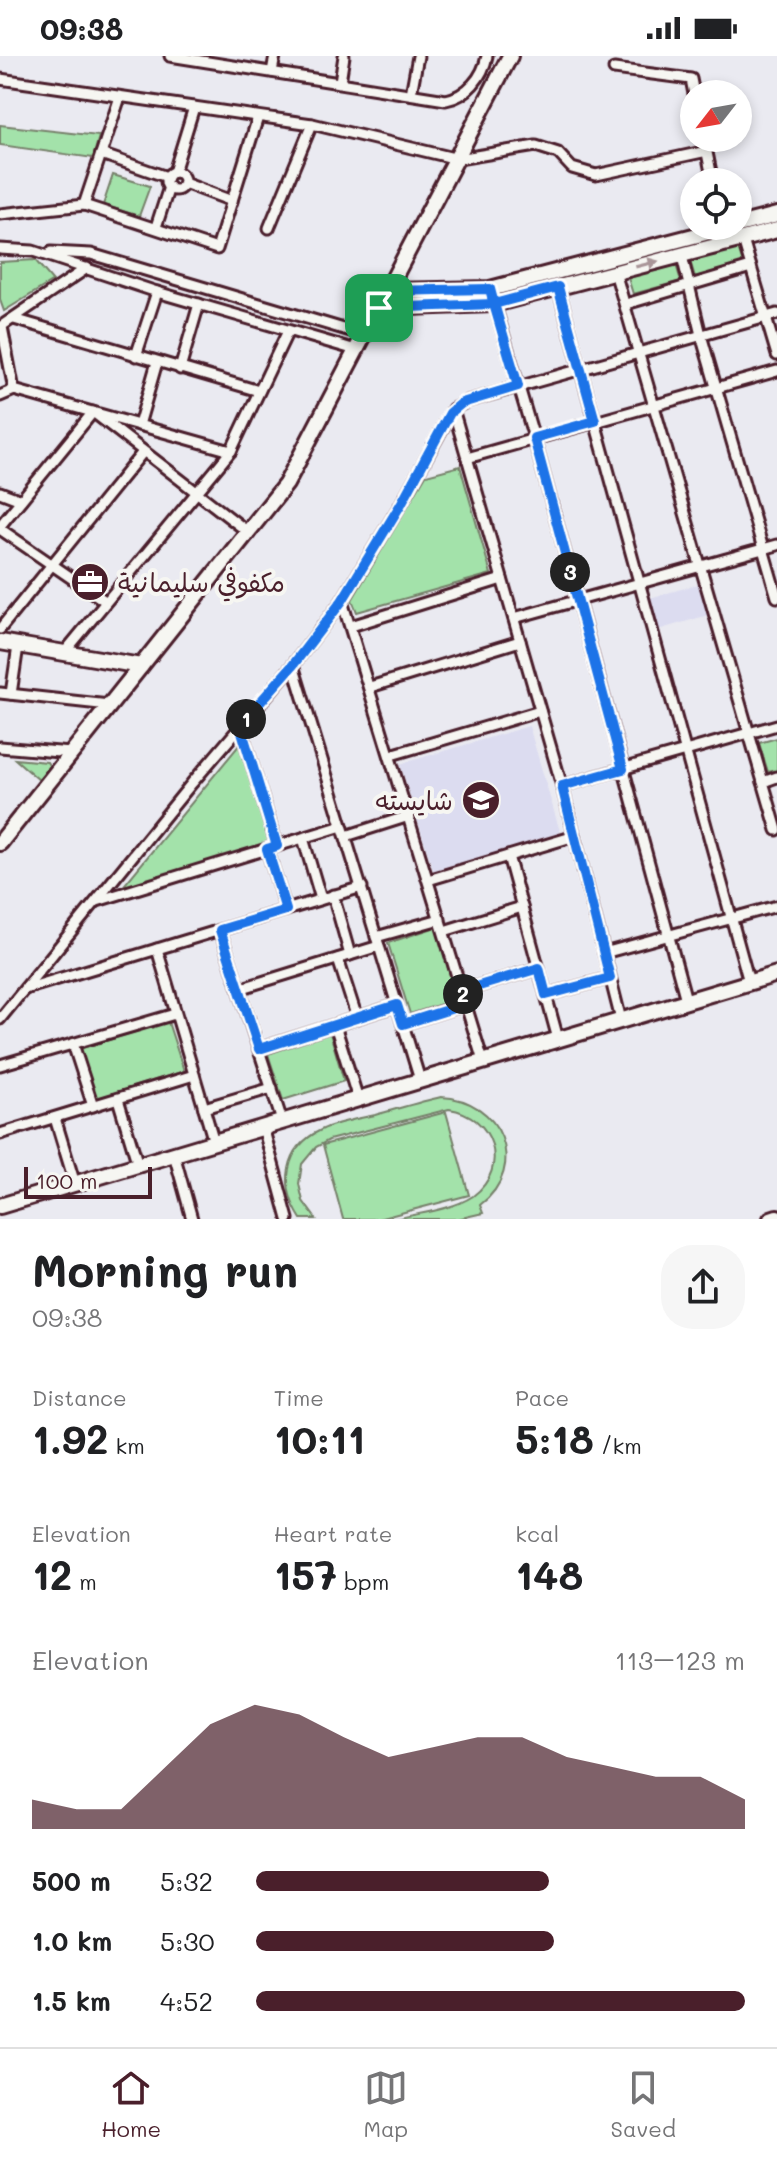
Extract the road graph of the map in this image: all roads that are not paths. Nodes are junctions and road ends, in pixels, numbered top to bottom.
1 (170, 56) edge
2 (275, 56) edge
3 (344, 56) edge
4 (418, 56) edge
5 (487, 56) edge
6 (510, 56) edge
7 (203, 58) edge
8 (614, 69) dead end
9 (272, 72) junction
10 (0, 79) edge
11 (691, 80) edge
12 (340, 82) junction
13 (411, 94) junction
14 (120, 97) junction
15 (194, 107) junction
16 (258, 117) junction
17 (312, 124) junction
18 (702, 152) edge
19 (101, 154) junction
20 (458, 159) junction
21 (170, 178) junction
22 (184, 183) junction
23 (232, 201) junction
24 (84, 205) junction
25 (0, 214) edge
26 (777, 215) edge
27 (752, 221) edge
28 (156, 227) junction
29 (269, 228) dead end
30 (777, 230) edge
31 (752, 237) edge
32 (680, 239) edge
33 (743, 240) joint
34 (0, 249) edge
35 (33, 251) junction
36 (682, 256) junction
37 (751, 267) junction
38 (87, 268) junction
39 (615, 272) junction
40 (690, 285) junction
41 (558, 287) junction
42 (490, 289) junction
43 (387, 291) junction
44 (157, 292) junction
45 (199, 304) junction
46 (494, 304) junction
47 (626, 304) junction
48 (379, 308) junction
49 (777, 314) edge
50 (765, 317) junction
51 (14, 319) junction
52 (1, 327) edge
53 (288, 331) junction
54 (364, 335) junction
55 (701, 335) junction
56 (356, 350) junction
57 (639, 353) junction
58 (777, 355) edge
59 (136, 356) junction
60 (157, 362) junction
61 (180, 369) junction
62 (580, 369) junction
63 (777, 371) edge
64 (518, 386) junction
65 (716, 387) junction
66 (14, 390) junction
67 (259, 391) junction
68 (0, 396) edge
69 (654, 404) junction
70 (453, 409) junction
71 (93, 412) junction
72 (595, 421) junction
73 (139, 425) junction
74 (534, 438) junction
75 (231, 451) junction
76 (143, 452) junction
77 (467, 458) junction
78 (0, 492) edge
79 (194, 492) junction
80 (21, 500) junction
81 (0, 528) edge
82 (248, 532) junction
83 (777, 545) edge
84 (763, 549) junction
85 (53, 565) junction
86 (701, 567) junction
87 (502, 579) junction
88 (640, 583) junction
89 (777, 597) edge
90 (105, 601) junction
91 (342, 601) junction
92 (578, 601) junction
93 (514, 618) junction
94 (351, 626) junction
95 (0, 629) edge
96 (520, 641) junction
97 (0, 642) edge
98 (18, 646) junction
99 (64, 653) junction
100 (293, 665) junction
101 (141, 666) junction
102 (370, 687) junction
103 (5, 694) edge
104 (109, 705) junction
105 (540, 711) junction
106 (240, 725) junction
107 (777, 725) edge
108 (749, 733) junction
109 (1, 748) edge
110 (686, 751) junction
111 (71, 753) junction
112 (391, 755) junction
113 (623, 769) junction
114 (777, 777) edge
115 (763, 782) junction
116 (562, 786) junction
117 (409, 816) junction
118 (777, 830) edge
119 (344, 831) junction
120 (575, 836) junction
121 (303, 838) junction
122 (0, 843) edge
123 (272, 847) junction
124 (508, 856) junction
125 (428, 880) junction
126 (362, 887) junction
127 (333, 895) junction
128 (321, 899) junction
129 (95, 902) junction
130 (777, 906) edge
131 (522, 907) junction
132 (286, 910) junction
133 (732, 918) junction
134 (440, 919) junction
135 (220, 930) junction
136 (444, 931) junction
137 (669, 935) junction
138 (378, 942) junction
139 (157, 949) junction
140 (604, 953) junction
141 (350, 955) junction
142 (338, 959) junction
143 (539, 968) junction
144 (777, 974) edge
145 (610, 978) junction
146 (749, 982) junction
147 (25, 989) junction
148 (239, 989) junction
149 (462, 991) junction
150 (546, 995) junction
151 (686, 1000) junction
152 (466, 1004) junction
153 (397, 1005) junction
154 (175, 1014) junction
155 (357, 1018) junction
156 (0, 1019) edge
157 (621, 1020) junction
158 (403, 1024) junction
159 (335, 1025) junction
160 (558, 1039) junction
161 (73, 1044) junction
162 (259, 1049) junction
163 (483, 1061) junction
164 (0, 1065) edge
165 (194, 1075) junction
166 (420, 1080) junction
167 (272, 1088) junction
168 (118, 1099) junction
169 (358, 1099) junction
170 (93, 1106) junction
171 (204, 1108) junction
172 (55, 1118) junction
173 (282, 1121) junction
174 (263, 1127) junction
175 (0, 1134) edge
176 (214, 1142) junction
177 (174, 1154) junction
178 (138, 1165) junction
179 (75, 1184) junction
180 (2, 1210) edge
181 (777, 1217) edge
182 (192, 1219) edge
183 (288, 1219) edge
184 (771, 1219) edge

1 - 7 street
2 - 9 street
3 - 12 street
4 - 13 street
5 - 13 street
6 - 20 main road
7 - 9 street
8 - 11 street
9 - 12 street
10 - 14 street
12 - 13 street
14 - 15 street
14 - 19 street
15 - 16 street
15 - 21 street
16 - 17 street
16 - 23 street
17 - 20 street
17 - 29 street
18 - 20 street
19 - 21 street
19 - 24 street
20 - 43 main road
21 - 22 street
21 - 22 street
21 - 28 street
22 - 23 street
23 - 28 street
24 - 25 street
24 - 28 street
26 - 27 main road
30 - 31 main road
32 - 42 main road
33 - 36 main road
33 - 37 street
34 - 35 street
35 - 38 street
35 - 54 street
39 -> 36 main road
36 - 40 street
37 - 40 street
37 - 50 street
38 - 44 street
38 - 51 street
39 - 41 main road
39 - 47 street
40 - 47 street
40 - 55 street
41 - 46 main road
41 - 62 street
42 - 43 main road
42 - 46 street
43 - 48 main road
44 - 45 street
44 - 59 street
45 - 53 street
45 - 61 street
46 - 48 main road
46 - 64 street
47 - 57 street
48 - 54 main road
49 - 50 street
50 - 55 street
50 - 58 street
51 - 52 street
51 - 59 street
52 - 66 street
53 - 56 street
53 - 67 street
54 - 56 main road
55 - 57 street
55 - 65 street
56 - 82 main road
57 - 62 street
57 - 69 street
59 - 60 street
60 - 61 street
60 - 73 street
61 - 67 street
62 - 64 street
62 - 72 street
63 - 65 street
64 - 70 street
64 - 74 street
65 - 69 street
65 - 84 street
66 - 68 street
66 - 71 street
67 - 75 street
69 - 72 street
69 - 86 street
70 - 77 street
70 - 91 street
71 - 73 street
71 - 76 street
71 - 80 street
72 - 74 street
72 - 88 street
73 - 75 street
74 - 77 street
74 - 92 street
75 - 79 street
76 - 79 street
76 - 85 street
77 - 87 street
78 - 80 street
79 - 82 street
79 - 90 street
80 - 81 street
81 - 85 street
82 - 101 main road
83 - 84 street
84 - 86 street
84 - 89 street
85 - 90 street
85 - 95 street
86 - 88 street
86 - 108 street
87 - 93 street
87 - 94 street
88 - 92 street
88 - 110 street
90 - 99 street
91 - 94 street
91 - 100 street
92 - 93 street
92 - 113 street
93 - 96 street
94 - 102 street
96 - 102 street
96 - 105 street
97 - 98 main road
98 - 99 main road
98 - 103 street
99 - 101 main road
100 - 106 street
100 - 119 street
101 - 104 main road
102 - 112 street
103 - 104 street
104 - 111 main road
105 - 112 street
105 - 116 street
106 - 123 street
106 - 129 street
107 - 108 street
108 - 110 street
108 - 115 street
109 - 111 street
110 - 113 street
110 - 133 street
111 - 122 main road
112 - 117 street
113 - 116 street
113 - 137 street
114 - 115 street
115 - 118 street
116 - 120 street
117 - 119 street
117 - 125 street
119 - 121 street
119 - 126 street
120 - 124 street
120 - 140 street
121 - 123 street
121 - 128 street
123 - 129 street
123 - 132 street
124 - 125 street
124 - 131 street
125 - 134 street
126 - 127 street
126 - 138 street
127 - 128 street
127 - 141 street
128 - 132 street
129 - 147 street
130 - 133 street
131 - 136 street
131 - 143 street
132 - 135 street
133 - 137 street
133 - 146 street
134 - 136 street
134 - 138 street
135 - 139 street
135 - 148 street
136 - 149 street
137 - 140 street
137 - 151 street
138 - 141 street
138 - 153 street
139 - 147 street
139 - 154 street
140 - 145 street
141 - 142 street
142 - 148 street
142 - 155 street
143 - 149 street
143 - 150 street
144 - 146 main road
145 - 150 street
145 - 157 street
146 - 151 main road
147 - 156 street
148 - 162 street
149 - 152 street
150 - 160 street
151 - 157 main road
152 - 158 street
152 - 163 street
153 - 155 street
153 - 158 street
154 - 161 street
154 - 165 street
155 - 159 street
157 - 160 main road
158 - 166 street
159 - 162 street
159 - 169 street
160 - 163 main road
161 - 164 street
161 - 170 street
162 - 167 street
163 - 166 main road
165 - 168 street
165 - 171 street
166 - 169 main road
167 - 171 street
167 - 173 street
168 - 170 street
168 - 178 street
169 - 173 main road
170 - 172 street
171 - 176 street
172 - 175 street
172 - 179 street
173 - 174 main road
174 - 176 main road
174 - 183 street
176 - 177 main road
177 - 178 main road
177 - 182 street
178 - 179 main road
179 - 180 main road
181 - 184 main road

